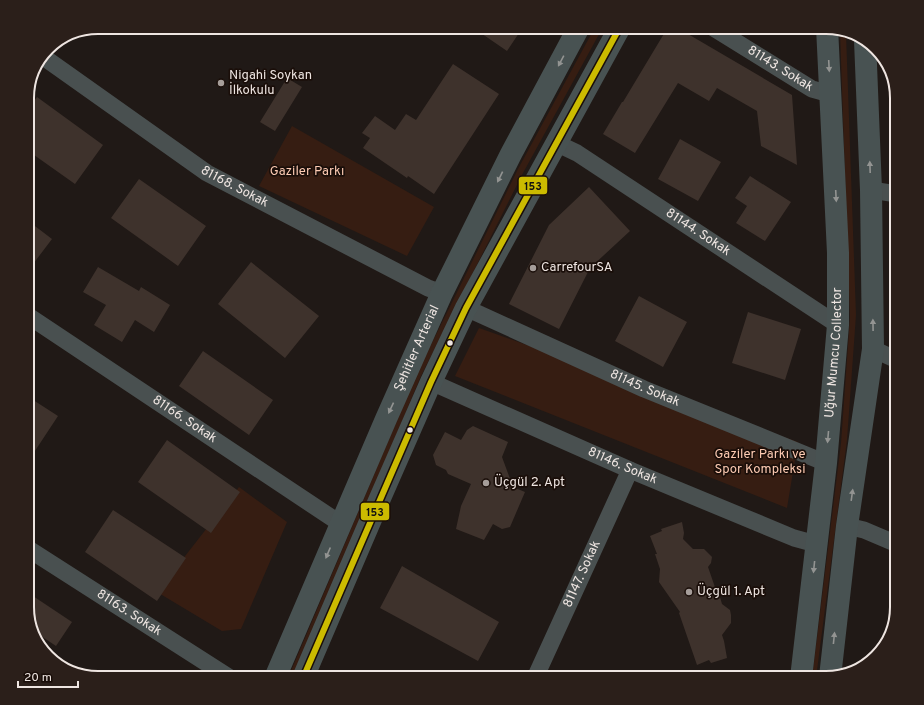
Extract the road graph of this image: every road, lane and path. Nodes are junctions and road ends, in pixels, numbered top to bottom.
1 (575, 34) edge
2 (616, 34) edge
3 (723, 34) edge
4 (827, 34) edge
5 (865, 47) edge
6 (47, 60) edge
7 (830, 94) junction
8 (556, 143) junction
9 (871, 190) junction
10 (890, 193) edge
11 (442, 293) junction
12 (466, 308) junction
13 (34, 320) edge
14 (838, 325) junction
15 (873, 349) junction
16 (890, 357) edge
17 (431, 382) junction
18 (826, 463) junction
19 (630, 470) junction
20 (341, 524) junction
21 (847, 526) junction
22 (890, 541) edge
23 (816, 544) junction
24 (34, 552) edge
25 (831, 670) edge
26 (219, 671) edge
27 (278, 671) edge
28 (306, 671) edge
29 (538, 671) edge
30 (802, 671) edge

1 -> 11 main road, Şehitler Arterial
2 - 8 main road, Şehitler Arterial
3 - 7 street, 81143. Sokak
4 -> 7 main road, Uğur Mumcu Collector
9 -> 5 main road
6 - 11 street, 81168. Sokak
7 -> 14 main road, Uğur Mumcu Collector
8 - 12 main road, Şehitler Arterial
8 - 14 street, 81144. Sokak
9 - 10 street
15 -> 9 main road
11 -> 20 main road, Şehitler Arterial
12 - 17 main road, Şehitler Arterial
12 - 18 street, 81145. Sokak
13 - 20 street, 81166. Sokak
14 -> 18 main road, Uğur Mumcu Collector
15 - 16 street
21 -> 15 main road
17 - 19 street, 81146. Sokak
17 - 28 main road, Şehitler Arterial
18 - 23 main road, Uğur Mumcu Collector
19 - 23 street, 81146. Sokak
19 - 29 street, 81147. Sokak
20 -> 27 main road, Şehitler Arterial
21 - 22 street
25 -> 21 main road
23 -> 30 main road, Uğur Mumcu Collector
24 - 26 street, 81163. Sokak

